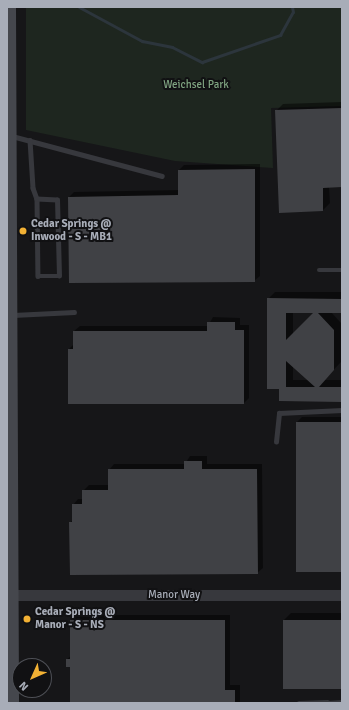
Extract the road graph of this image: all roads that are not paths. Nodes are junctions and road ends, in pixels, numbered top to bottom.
1 (10, 7) edge
2 (9, 76) edge
3 (30, 140) junction
4 (10, 142) edge
5 (162, 176) dead end
6 (37, 199) junction
7 (319, 270) dead end
8 (342, 270) edge
9 (74, 312) dead end
10 (12, 315) junction
11 (10, 367) edge
12 (10, 403) edge
13 (342, 410) edge
14 (276, 442) dead end
15 (10, 486) edge
16 (10, 595) edge
17 (342, 595) edge
18 (342, 702) edge
19 (13, 703) edge
20 (299, 703) edge
21 (327, 703) edge

1 - 2 main road
2 - 4 main road
3 - 4 lane
3 - 5 lane
3 - 6 lane
4 - 10 main road
6 - 6 lane
7 - 8 lane
9 - 10 lane
10 - 11 main road
11 - 12 main road
12 - 15 main road
13 - 14 lane
15 - 16 main road
16 - 17 street, Manor Way
16 - 19 main road
18 - 21 lane
20 - 21 lane

